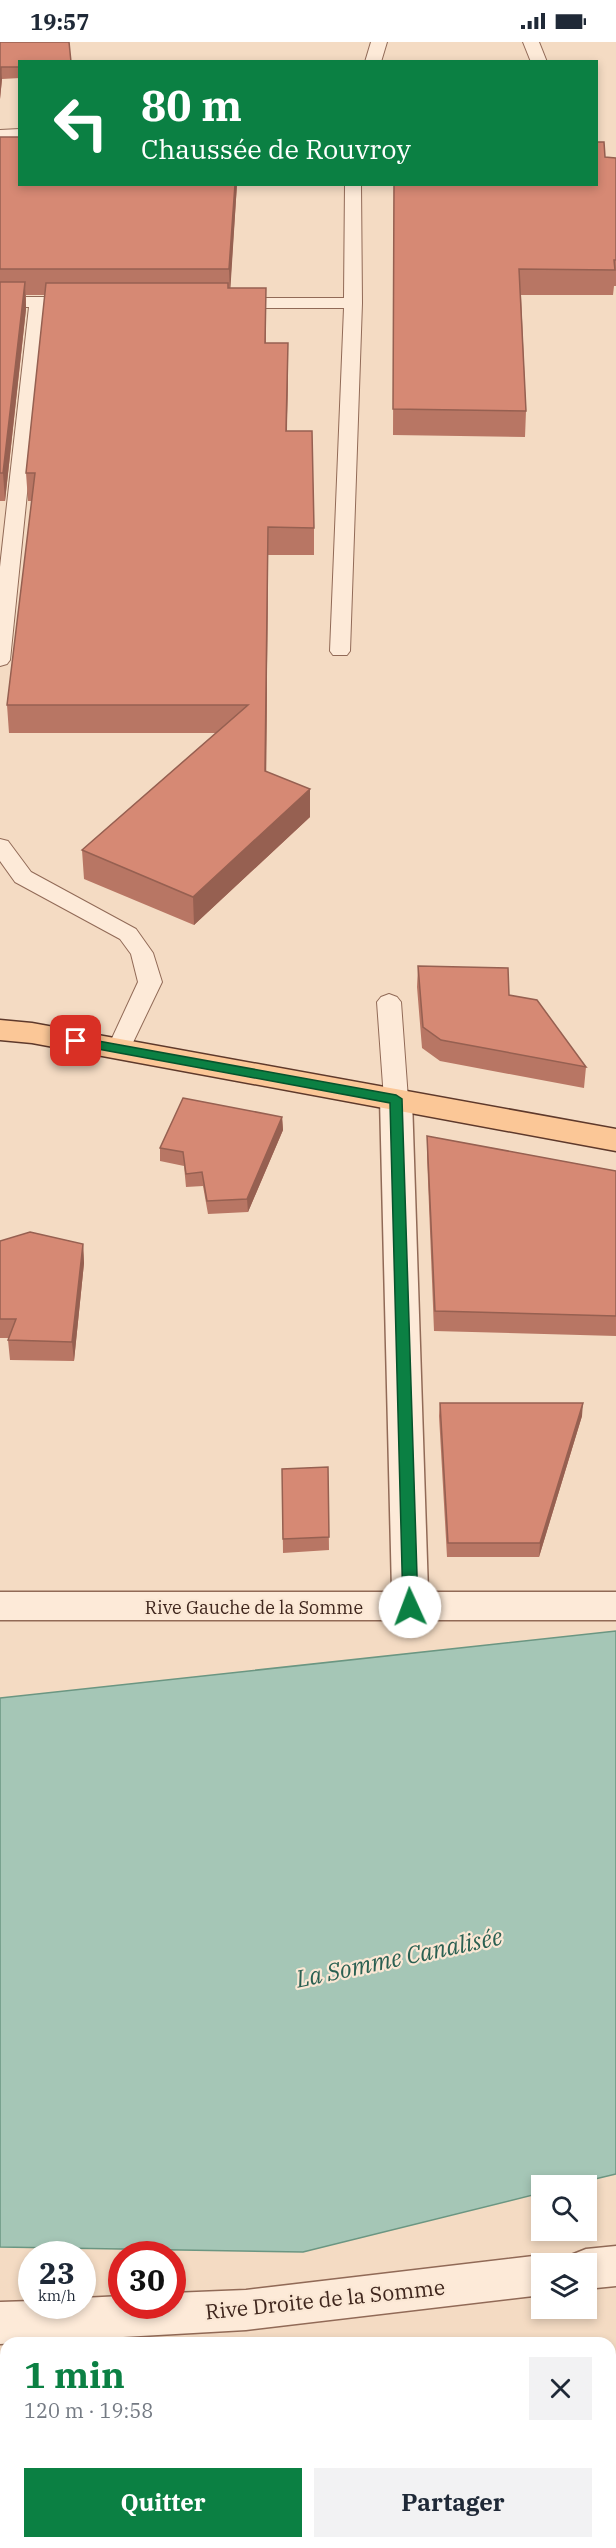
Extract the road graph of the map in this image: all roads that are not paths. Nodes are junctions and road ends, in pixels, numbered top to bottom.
1 (379, 42) edge
2 (531, 42) edge
3 (374, 60) edge
4 (538, 60) edge
5 (0, 135) edge
6 (18, 135) edge
7 (353, 186) edge
8 (0, 302) edge
9 (38, 302) junction
10 (96, 302) edge
11 (213, 303) edge
12 (353, 303) junction
13 (4, 586) edge
14 (340, 651) dead end
15 (0, 660) edge
16 (0, 846) edge
17 (389, 1002) dead end
18 (0, 1022) edge
19 (0, 1030) edge
20 (32, 1033) junction
21 (119, 1049) junction
22 (396, 1099) junction
23 (616, 1140) edge
24 (0, 1606) edge
25 (616, 1606) edge
26 (410, 1607) junction
27 (616, 2266) edge
28 (597, 2268) edge
29 (531, 2276) edge
30 (0, 2323) edge

1 - 3 lane
2 - 4 lane
5 - 6 lane
7 - 12 lane
8 - 9 lane
9 - 10 lane
9 - 13 lane
11 - 12 lane
12 - 14 lane
13 - 15 lane
16 - 21 lane
17 - 22 lane
18 - 20 main road
19 - 20 main road
20 - 21 main road
21 - 22 main road
22 - 23 main road
22 - 26 street
24 - 26 street, Rive Gauche de la Somme
25 - 26 street, Rive Gauche de la Somme
27 - 28 street
29 - 30 street, Rive Droite de la Somme

